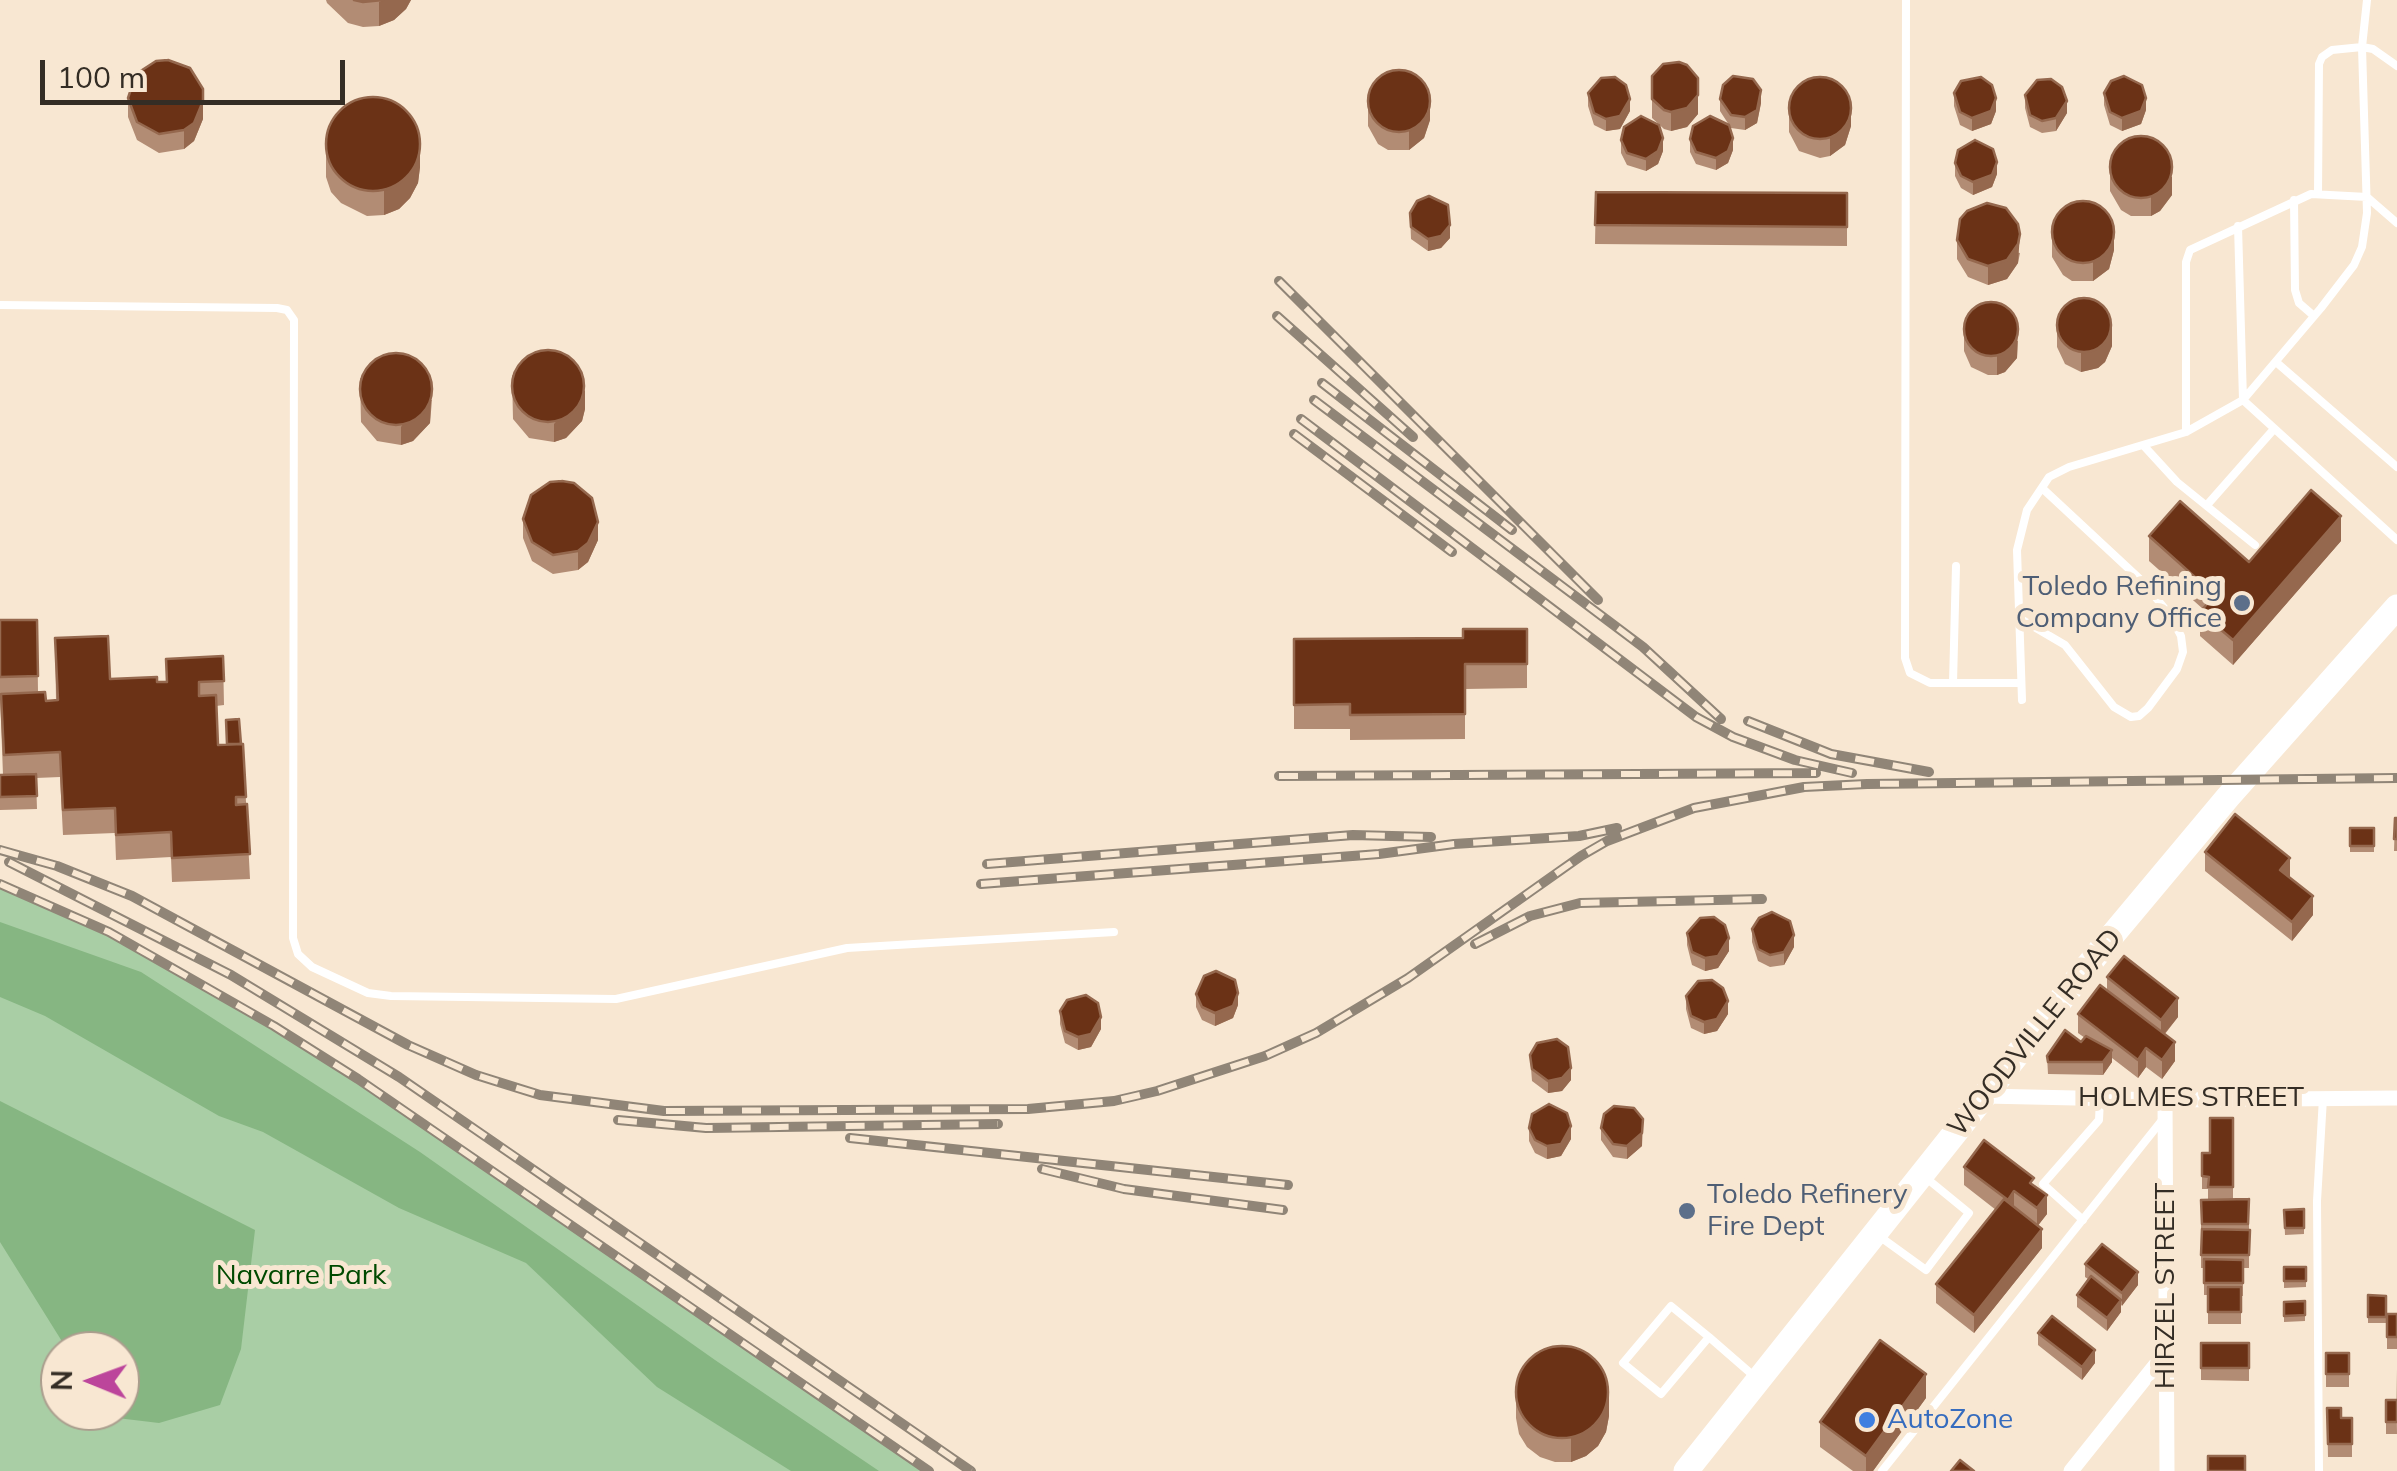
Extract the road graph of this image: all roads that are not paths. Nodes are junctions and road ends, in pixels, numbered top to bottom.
1 (1906, 0) edge
2 (2367, 0) edge
3 (2362, 47) junction
4 (2397, 66) edge
5 (2318, 194) junction
6 (2367, 197) junction
7 (2294, 200) junction
8 (2397, 223) edge
9 (2238, 226) junction
10 (0, 304) edge
11 (2314, 316) junction
12 (2276, 362) junction
13 (2243, 400) junction
14 (2274, 429) junction
15 (2186, 432) junction
16 (2144, 446) junction
17 (2397, 468) edge
18 (2042, 488) junction
19 (2207, 505) junction
20 (2397, 540) edge
21 (2255, 544) dead end
22 (1956, 566) dead end
23 (2397, 606) edge
24 (2019, 618) junction
25 (1953, 683) junction
26 (2021, 683) junction
27 (2022, 700) dead end
28 (1114, 932) dead end
29 (1985, 1096) junction
30 (2323, 1098) junction
31 (2397, 1098) edge
32 (2100, 1099) junction
33 (2164, 1108) junction
34 (1922, 1174) junction
35 (2082, 1220) junction
36 (1876, 1233) junction
37 (1709, 1337) junction
38 (2166, 1352) junction
39 (1759, 1380) junction
40 (1686, 1471) edge
41 (1882, 1471) edge
42 (2071, 1471) edge
43 (2167, 1471) edge
44 (2320, 1471) edge

1 - 25 lane
2 - 3 lane
3 - 4 lane
3 - 5 lane
3 - 6 lane
5 - 6 lane
5 - 7 lane
6 - 8 lane
6 - 11 lane
7 - 9 lane
7 - 11 lane
9 - 13 lane
9 - 15 lane
10 - 28 lane
11 - 12 lane
12 - 13 lane
12 - 17 lane
13 - 14 lane
13 - 15 lane
14 - 19 lane
14 - 20 lane
15 - 16 lane
16 - 18 lane
16 - 19 lane
18 - 24 lane
18 - 24 lane
19 - 21 lane
22 - 25 lane
23 - 29 main road, WOODVILLE ROAD
24 - 26 lane
25 - 26 lane
26 - 27 lane
29 - 32 street, HOLMES STREET
29 - 34 main road, WOODVILLE ROAD
30 - 31 street, HOLMES STREET
30 - 33 street, HOLMES STREET
30 - 44 lane
32 - 33 street, HOLMES STREET
32 - 35 lane
33 - 35 lane
33 - 38 street, HIRZEL STREET
34 - 36 main road, WOODVILLE ROAD
34 - 36 lane
35 - 41 lane
36 - 39 main road, WOODVILLE ROAD
37 - 37 lane
37 - 39 lane
38 - 42 street
38 - 43 street, HIRZEL STREET
39 - 40 main road, WOODVILLE ROAD

